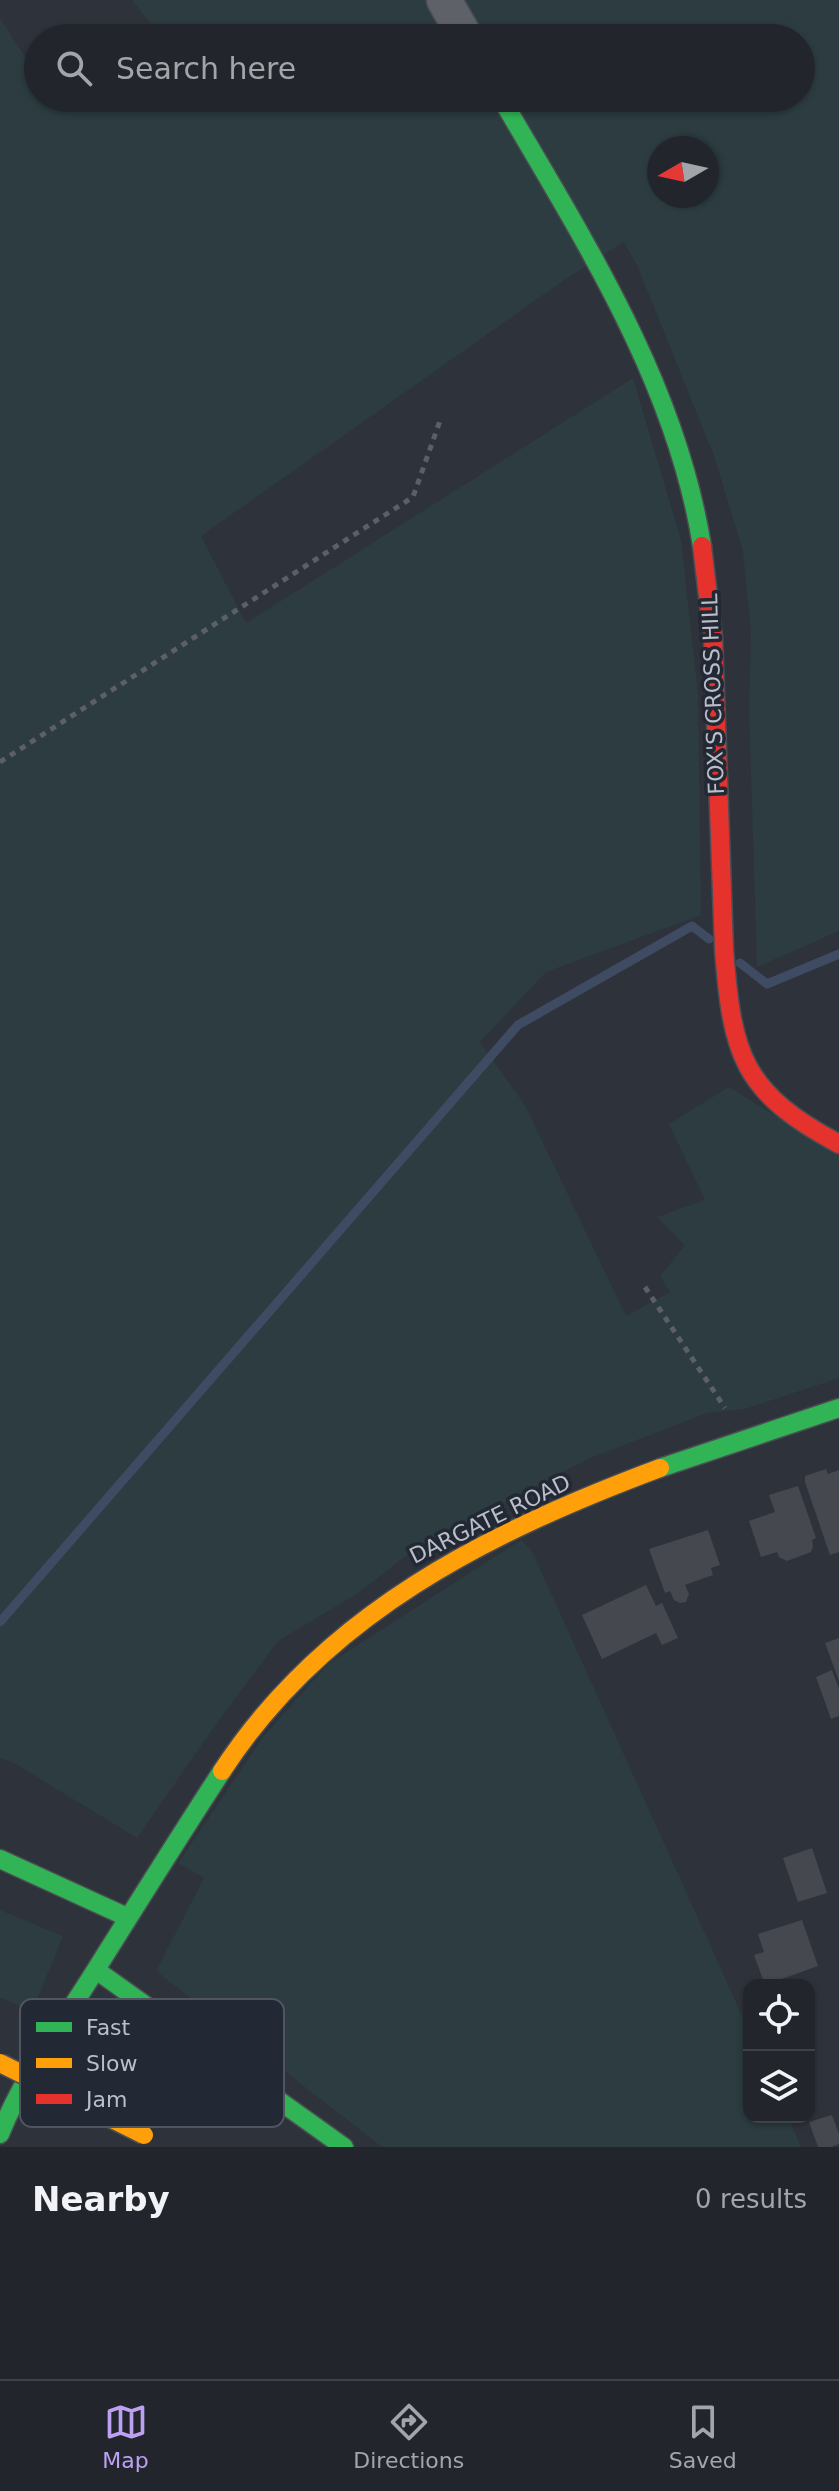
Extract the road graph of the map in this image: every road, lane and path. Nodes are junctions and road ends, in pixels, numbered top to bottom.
1 (444, 0) edge
2 (458, 24) edge
3 (509, 112) edge
4 (441, 418) dead end
5 (0, 762) edge
6 (839, 1144) edge
7 (645, 1287) dead end
8 (839, 1408) edge
9 (745, 1439) junction
10 (0, 1859) edge
11 (127, 1917) junction
12 (96, 1970) junction
13 (76, 1999) edge
14 (137, 1999) edge
15 (0, 2063) edge
16 (20, 2073) edge
17 (20, 2095) edge
18 (284, 2104) edge
19 (128, 2127) edge
20 (0, 2134) edge
21 (164, 2147) edge
22 (344, 2147) edge

1 - 2 street
3 - 6 main road, FOX'S CROSS HILL
4 - 5 path
7 - 9 path
8 - 9 main road, DARGATE ROAD
9 - 11 main road, DARGATE ROAD
10 - 11 main road
11 - 12 main road, DARGATE ROAD
12 - 13 main road, DARGATE ROAD
12 - 14 main road
15 - 16 main road, bridge
17 - 20 main road, DARGATE ROAD
18 - 22 main road
19 - 21 main road, bridge

